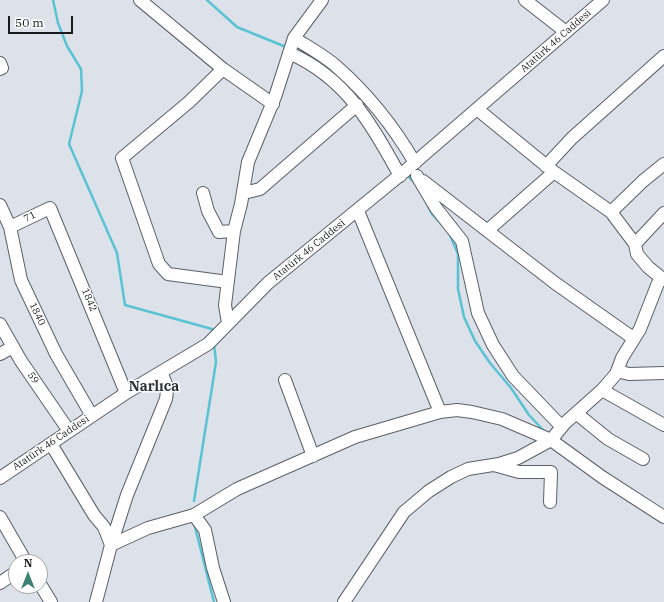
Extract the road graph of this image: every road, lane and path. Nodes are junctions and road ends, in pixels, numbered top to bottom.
1 (140, 0) edge
2 (322, 0) edge
3 (525, 0) edge
4 (603, 0) edge
5 (566, 32) junction
6 (294, 38) junction
7 (289, 52) junction
8 (664, 56) edge
9 (0, 63) edge
10 (0, 69) edge
11 (223, 69) junction
12 (272, 104) junction
13 (357, 105) junction
14 (477, 109) junction
15 (664, 164) edge
16 (550, 169) junction
17 (409, 171) junction
18 (203, 193) dead end
19 (244, 193) junction
20 (0, 205) edge
21 (50, 208) joint
22 (358, 211) junction
23 (610, 212) junction
24 (664, 213) edge
25 (10, 227) junction
26 (488, 230) junction
27 (234, 231) junction
28 (634, 244) junction
29 (662, 279) edge
30 (228, 282) junction
31 (0, 324) edge
32 (228, 324) junction
33 (633, 338) junction
34 (13, 347) junction
35 (0, 354) edge
36 (617, 371) junction
37 (161, 373) junction
38 (664, 373) edge
39 (285, 380) dead end
40 (602, 390) junction
41 (126, 393) junction
42 (440, 412) junction
43 (576, 413) junction
44 (92, 416) junction
45 (664, 424) edge
46 (562, 427) junction
47 (69, 431) junction
48 (551, 440) junction
49 (51, 444) junction
50 (313, 456) junction
51 (643, 459) dead end
52 (493, 465) junction
53 (0, 478) edge
54 (550, 502) dead end
55 (194, 516) junction
56 (664, 516) edge
57 (0, 517) edge
58 (111, 545) junction
59 (21, 554) edge
60 (349, 600) edge
61 (96, 602) edge
62 (224, 602) edge

1 - 11 street
2 - 6 street
3 - 5 street
4 - 5 street, Atatürk 46 Caddesi
5 - 14 street, Atatürk 46 Caddesi
6 - 7 street
6 - 17 street
7 - 12 street
7 - 13 street
8 - 16 street
9 - 10 street
11 - 12 street
11 - 30 street
12 - 19 street
13 - 17 street
13 - 19 street
14 - 16 street
14 - 17 street, Atatürk 46 Caddesi
15 - 23 street
16 - 23 street
16 - 26 street
17 - 22 street, Atatürk 46 Caddesi
17 - 26 street
17 - 46 street
18 - 27 street
19 - 27 street
20 - 25 street, 1840
21 - 25 street, 71
21 - 41 street, 1842
22 - 32 street, Atatürk 46 Caddesi
22 - 42 street
23 - 28 street
24 - 28 street
25 - 44 street, 1840
26 - 33 street
27 - 30 street
28 - 29 street
29 - 33 street
30 - 32 street
31 - 34 street, 59
32 - 37 street, Atatürk 46 Caddesi
33 - 36 street
34 - 35 street
34 - 47 street, 59
36 - 38 street
36 - 40 street
37 - 41 street, Atatürk 46 Caddesi
37 - 58 street
39 - 50 street
40 - 43 street
40 - 45 street
41 - 44 street, Atatürk 46 Caddesi
42 - 48 street
42 - 50 street
43 - 46 street
43 - 51 street
44 - 47 street, Atatürk 46 Caddesi
46 - 48 street
47 - 49 street, Atatürk 46 Caddesi
48 - 52 street
48 - 56 street
49 - 53 street, Atatürk 46 Caddesi
49 - 58 street
50 - 55 street
52 - 54 street
52 - 60 street
55 - 58 street
55 - 62 street
57 - 59 street
58 - 61 street

